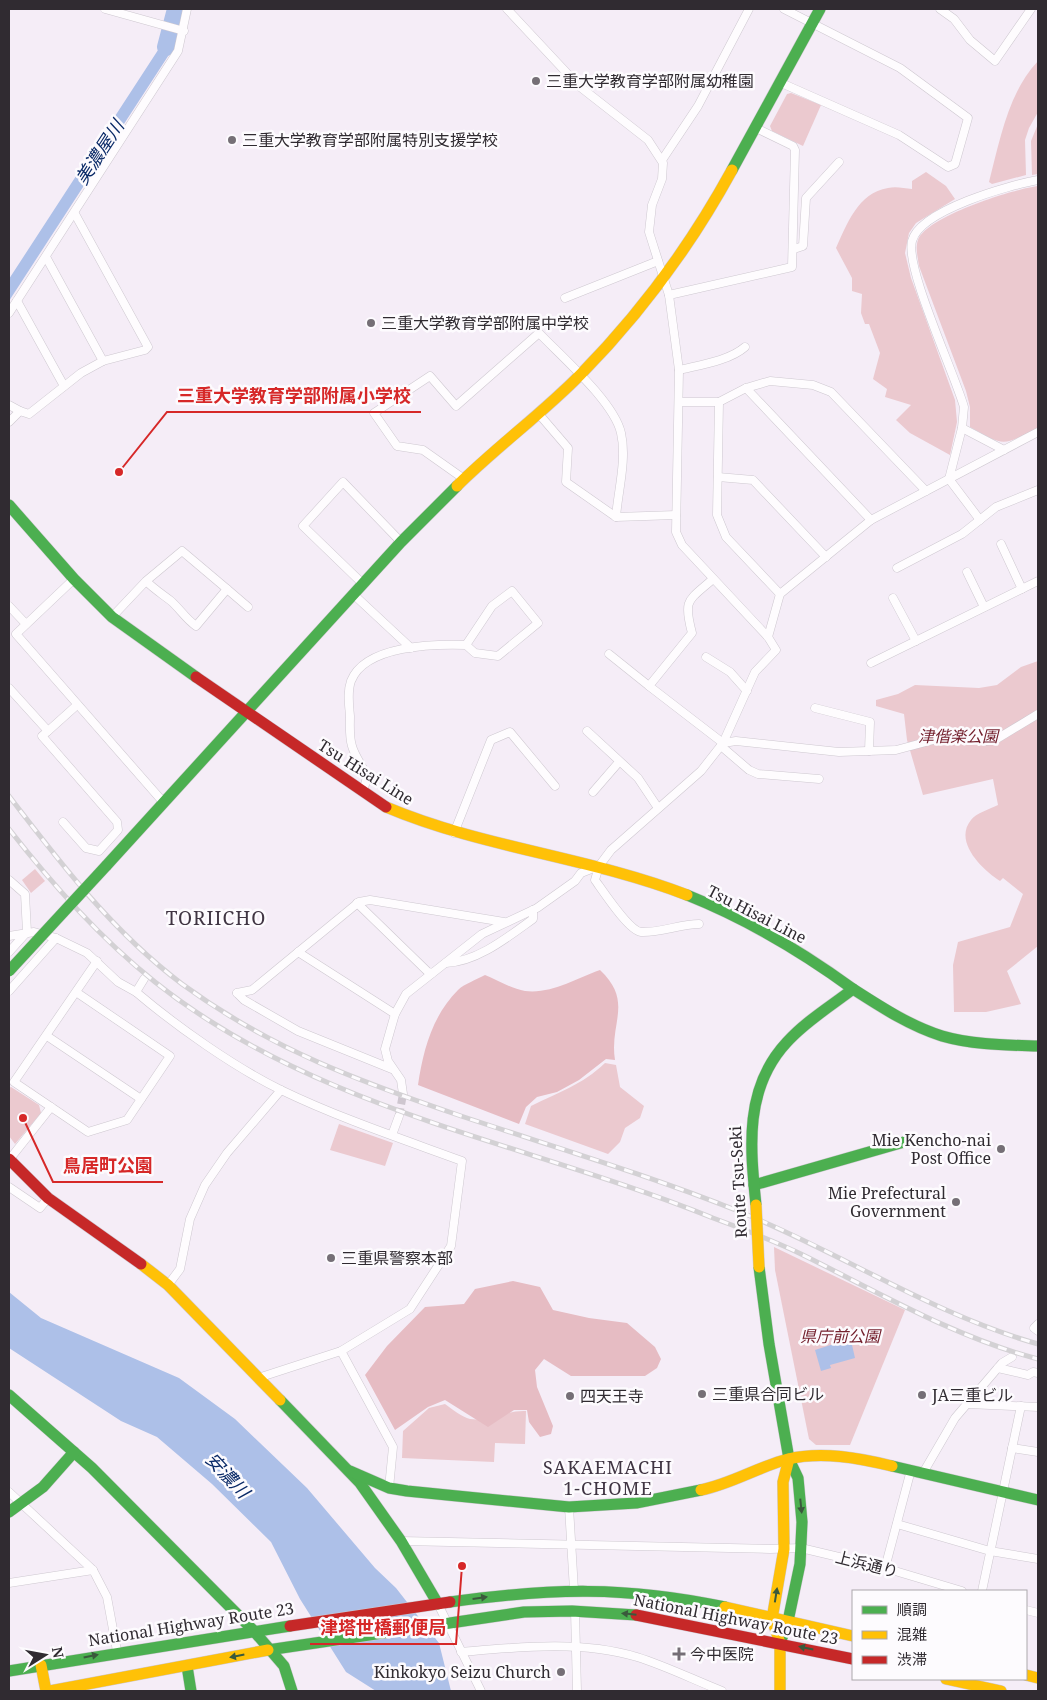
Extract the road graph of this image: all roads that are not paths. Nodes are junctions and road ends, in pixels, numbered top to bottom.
1 (108, 9) edge
2 (187, 9) edge
3 (507, 9) edge
4 (749, 9) edge
5 (784, 9) edge
6 (820, 9) edge
7 (940, 9) edge
8 (1031, 9) edge
9 (812, 22) junction
10 (184, 31) junction
11 (779, 82) junction
12 (756, 128) junction
13 (662, 160) junction
14 (839, 162) dead end
15 (1038, 180) edge
16 (75, 214) junction
17 (794, 249) junction
18 (46, 257) junction
19 (658, 261) junction
20 (665, 278) junction
21 (669, 295) junction
22 (565, 298) dead end
23 (17, 301) junction
24 (9, 313) edge
25 (745, 347) dead end
26 (103, 361) junction
27 (679, 370) junction
28 (580, 376) junction
29 (64, 386) junction
30 (746, 388) junction
31 (680, 402) junction
32 (719, 402) junction
33 (9, 405) edge
34 (20, 411) junction
35 (538, 413) junction
36 (9, 422) edge
37 (962, 428) junction
38 (1038, 432) edge
39 (1004, 450) junction
40 (718, 477) junction
41 (464, 479) junction
42 (949, 479) junction
43 (1038, 490) edge
44 (926, 491) junction
45 (9, 505) edge
46 (676, 515) junction
47 (616, 517) junction
48 (871, 520) junction
49 (980, 520) junction
50 (401, 542) junction
51 (1001, 544) dead end
52 (826, 557) junction
53 (897, 568) dead end
54 (967, 572) dead end
55 (74, 579) junction
56 (713, 579) junction
57 (146, 581) junction
58 (1038, 581) edge
59 (363, 584) junction
60 (227, 589) junction
61 (1022, 589) junction
62 (353, 594) junction
63 (780, 594) junction
64 (893, 598) dead end
65 (9, 606) edge
66 (248, 607) dead end
67 (984, 607) junction
68 (112, 616) junction
69 (26, 624) junction
70 (16, 634) junction
71 (768, 637) junction
72 (9, 640) edge
73 (916, 641) junction
74 (466, 645) junction
75 (411, 648) junction
76 (609, 654) dead end
77 (706, 658) dead end
78 (871, 664) dead end
79 (649, 686) junction
80 (9, 688) edge
81 (746, 692) junction
82 (77, 705) junction
83 (815, 708) dead end
84 (248, 712) junction
85 (1038, 714) edge
86 (48, 731) junction
87 (587, 731) dead end
88 (722, 744) junction
89 (869, 751) junction
90 (619, 762) junction
91 (819, 779) dead end
92 (555, 786) dead end
93 (363, 792) junction
94 (593, 792) dead end
95 (164, 803) junction
96 (658, 808) junction
97 (63, 822) dead end
98 (454, 833) junction
99 (599, 866) junction
100 (9, 880) edge
101 (357, 903) junction
102 (533, 910) junction
103 (504, 922) junction
104 (699, 924) dead end
105 (27, 932) junction
106 (9, 936) edge
107 (56, 938) junction
108 (9, 952) edge
109 (298, 952) junction
110 (96, 961) junction
111 (446, 963) junction
112 (9, 971) edge
113 (432, 973) junction
114 (144, 979) dead end
115 (853, 990) junction
116 (9, 991) edge
117 (76, 992) junction
118 (136, 992) junction
119 (395, 1014) junction
120 (47, 1036) junction
121 (1038, 1046) edge
122 (392, 1069) junction
123 (280, 1090) junction
124 (403, 1094) tunnel mouth
125 (141, 1099) junction
126 (51, 1108) junction
127 (400, 1116) tunnel mouth
128 (392, 1135) junction
129 (904, 1142) dead end
130 (9, 1159) edge
131 (754, 1184) junction
132 (9, 1187) edge
133 (48, 1198) junction
134 (168, 1285) junction
135 (1038, 1324) edge
136 (1038, 1331) edge
137 (341, 1351) junction
138 (1012, 1357) dead end
139 (998, 1368) junction
140 (1038, 1373) edge
141 (258, 1378) junction
142 (9, 1395) edge
143 (968, 1404) junction
144 (1021, 1406) junction
145 (1038, 1407) edge
146 (1012, 1448) junction
147 (74, 1452) junction
148 (1038, 1452) edge
149 (789, 1459) junction
150 (350, 1471) junction
151 (917, 1471) junction
152 (389, 1488) junction
153 (9, 1492) edge
154 (1002, 1492) junction
155 (1038, 1500) edge
156 (23, 1504) junction
157 (569, 1507) junction
158 (9, 1512) edge
159 (898, 1524) junction
160 (401, 1541) junction
161 (572, 1545) junction
162 (801, 1548) junction
163 (784, 1549) junction
164 (990, 1551) junction
165 (1038, 1559) edge
166 (885, 1568) junction
167 (92, 1570) junction
168 (9, 1583) edge
169 (574, 1590) junction
170 (959, 1590) edge
171 (982, 1590) edge
172 (435, 1604) junction
173 (575, 1611) junction
174 (772, 1618) junction
175 (788, 1621) junction
176 (446, 1624) junction
177 (253, 1630) junction
178 (852, 1636) edge
179 (780, 1643) junction
180 (576, 1647) junction
181 (271, 1650) junction
182 (117, 1651) junction
183 (461, 1652) junction
184 (852, 1658) edge
185 (41, 1665) junction
186 (187, 1666) junction
187 (9, 1671) edge
188 (951, 1680) edge
189 (46, 1691) edge
190 (50, 1691) edge
191 (191, 1691) edge
192 (292, 1691) edge
193 (481, 1691) edge
194 (577, 1691) edge
195 (722, 1691) edge
196 (780, 1691) edge
197 (1001, 1691) edge

1 - 10 street
2 - 10 street
3 - 13 street
4 - 13 street
5 - 9 street
6 - 9 main road
7 - 8 street
9 - 11 main road
9 - 11 street
10 - 16 street
11 - 12 main road
12 - 17 street
12 - 20 main road
13 - 19 street
14 - 17 street
15 - 37 street
16 - 18 street
16 - 26 street
17 - 21 street
18 - 23 street
18 - 26 street
19 - 20 street
19 - 22 street
20 - 21 street
20 - 28 main road
21 - 27 street
23 - 24 street
23 - 29 street
25 - 27 street
26 - 29 street
27 - 31 street
28 - 35 main road
28 - 41 street
28 - 47 street
29 - 34 street
30 - 32 street
30 - 44 street
30 - 48 street
31 - 32 street
31 - 46 street
32 - 40 street
33 - 34 street
34 - 36 street
35 - 41 main road
35 - 47 street
37 - 39 street
37 - 42 street
38 - 39 street
39 - 42 street
40 - 52 street
40 - 63 street
41 - 50 main road
42 - 44 street
42 - 49 street
43 - 49 street
44 - 48 street
45 - 55 main road, Tsu Hisai Line
46 - 47 street
46 - 56 street
48 - 52 street
49 - 53 street
50 - 59 main road
50 - 59 street
51 - 61 street
52 - 63 street
54 - 67 street
55 - 68 main road, Tsu Hisai Line
55 - 69 street
56 - 71 street
56 - 79 street
57 - 60 street
57 - 60 street
57 - 68 street
58 - 61 street
59 - 62 main road
60 - 66 street
61 - 67 street
62 - 75 street
62 - 84 main road
63 - 71 street
64 - 73 street
65 - 69 street
67 - 73 street
68 - 84 main road, Tsu Hisai Line
69 - 70 street
70 - 72 street
70 - 82 street
71 - 81 street
73 - 78 street
74 - 74 street
74 - 75 street
75 - 93 street
76 - 79 street
77 - 81 street
79 - 88 street
80 - 86 street
81 - 88 street
82 - 86 street
82 - 95 street
83 - 89 street
84 - 93 main road, Tsu Hisai Line
84 - 95 main road
85 - 89 street
86 - 97 street
87 - 90 street
88 - 89 street
88 - 91 street
88 - 96 street
90 - 94 street
90 - 96 street
92 - 98 street
93 - 98 main road, Tsu Hisai Line
95 - 112 main road, bridge
96 - 99 street
98 - 99 main road, Tsu Hisai Line
99 - 102 street
99 - 104 street
99 - 115 main road, Tsu Hisai Line
100 - 105 street
101 - 103 street
101 - 109 street
101 - 113 street
102 - 103 street
102 - 111 street
103 - 111 street
105 - 106 street
105 - 107 street
105 - 108 street
107 - 110 street
107 - 116 street
109 - 119 street
109 - 122 street
110 - 117 street
110 - 118 street
111 - 113 street
113 - 119 street
114 - 118 street
115 - 121 main road
115 - 131 main road, Route Tsu-Seki
117 - 120 street
117 - 125 street
118 - 123 street
119 - 122 street
120 - 125 street
120 - 126 street
122 - 124 street
123 - 128 street
123 - 134 street
125 - 126 street
126 - 130 street
127 - 128 street
128 - 137 street
129 - 131 main road
130 - 133 main road
131 - 149 main road, Route Tsu-Seki, bridge
132 - 133 street
133 - 134 main road
134 - 141 main road
135 - 136 street
137 - 141 street
137 - 152 street
138 - 139 street
139 - 140 street
139 - 143 street
141 - 150 main road
142 - 147 main road
143 - 144 street
143 - 151 street
144 - 145 street
144 - 146 street
146 - 148 street
146 - 154 street
147 - 156 main road
147 - 177 main road
149 - 151 main road
149 - 157 main road
149 -> 162 main road, Route Tsu-Seki
149 - 163 main road, Route Tsu-Seki
150 - 152 main road
150 - 160 main road
151 - 154 main road
151 - 159 street
152 - 157 main road
153 - 156 street
154 - 155 main road
154 - 164 street
156 - 158 main road
156 - 167 street
157 - 161 street
159 - 164 street
159 - 166 street
160 - 161 street, 上浜通り
160 - 172 main road
161 - 163 street, 上浜通り
161 - 169 street
162 - 163 street, 上浜通り
162 - 166 street, 上浜通り
162 - 175 main road, Route Tsu-Seki
174 -> 163 main road, Route Tsu-Seki
164 - 165 street
164 - 171 street
166 - 170 street, 上浜通り
167 - 168 street
167 - 182 street
172 -> 169 main road, National Highway Route 23
169 - 174 main road, National Highway Route 23
172 - 176 street
172 - 177 main road, National Highway Route 23
173 - 176 main road, National Highway Route 23
179 -> 173 main road, National Highway Route 23
173 - 180 street
174 - 175 main road, National Highway Route 23
174 - 179 main road, Route Tsu-Seki
175 - 178 main road, National Highway Route 23
175 - 179 main road, Route Tsu-Seki
176 - 181 main road, National Highway Route 23
176 - 183 street
177 - 181 main road
177 - 182 main road, National Highway Route 23
184 -> 179 main road, National Highway Route 23
179 - 196 main road
180 - 183 street
180 - 194 street
180 - 195 street
181 -> 186 main road, National Highway Route 23
181 - 192 main road
185 -> 182 main road, National Highway Route 23
183 - 193 street
185 - 187 main road, National Highway Route 23
185 - 189 main road
186 - 190 main road, National Highway Route 23
186 - 191 main road
188 - 197 main road

